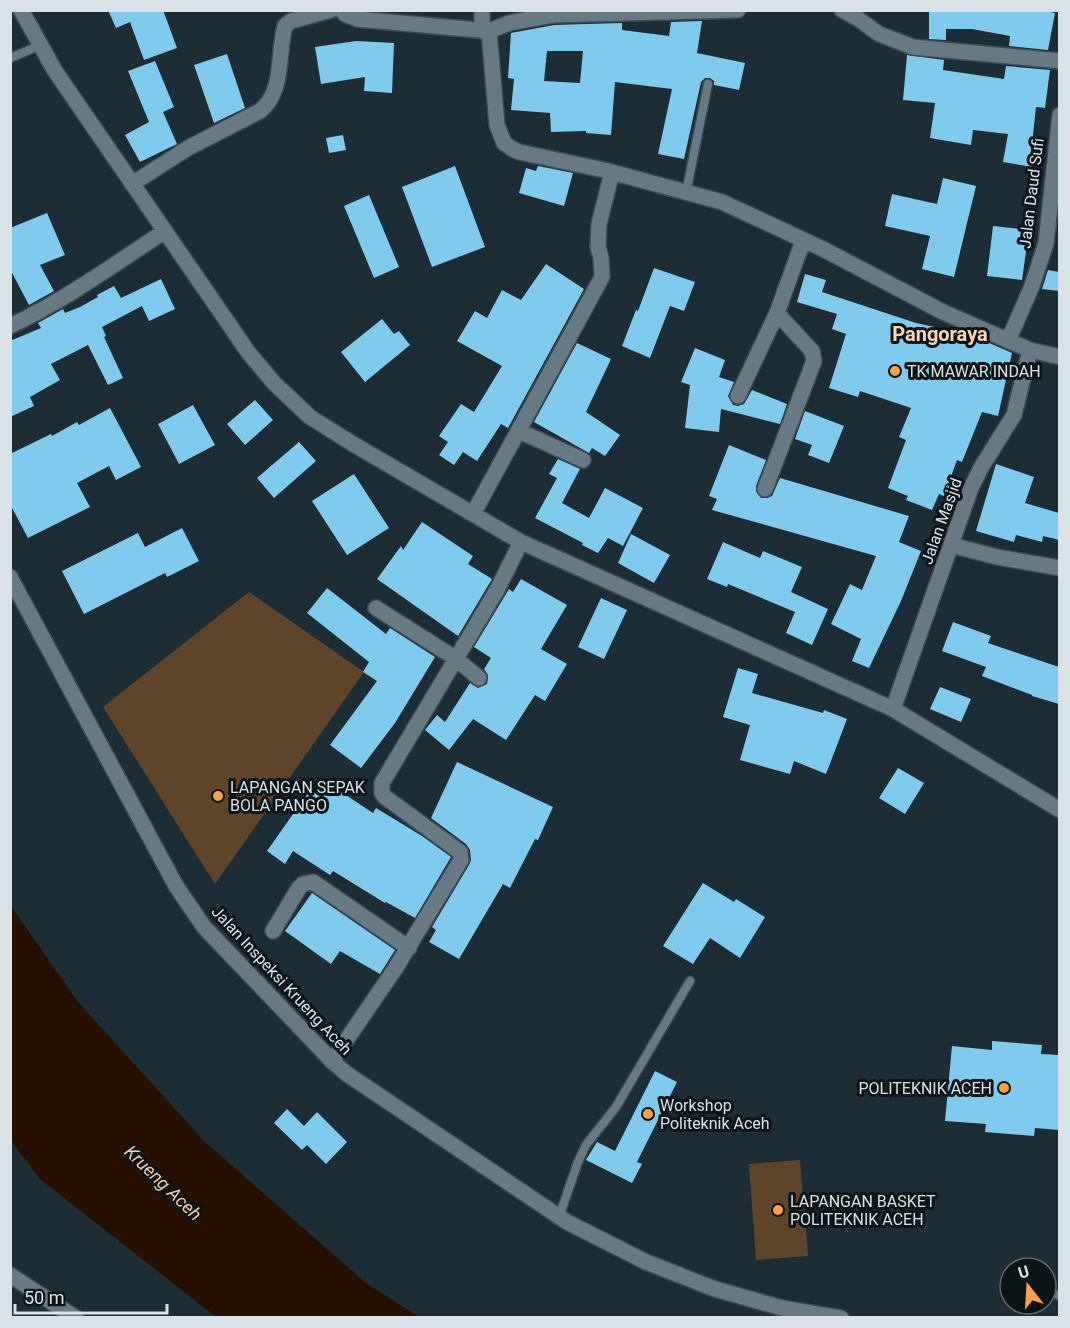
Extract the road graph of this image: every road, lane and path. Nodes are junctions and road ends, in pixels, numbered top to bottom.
1 (21, 10) edge
2 (331, 10) edge
3 (342, 10) edge
4 (482, 10) edge
5 (738, 10) edge
6 (842, 10) edge
7 (486, 31) junction
8 (41, 45) junction
9 (10, 58) edge
10 (1059, 61) edge
11 (708, 84) dead end
12 (1059, 115) edge
13 (612, 172) junction
14 (132, 184) junction
15 (686, 193) junction
16 (165, 231) junction
17 (803, 241) junction
18 (777, 313) junction
19 (10, 326) edge
20 (1008, 341) junction
21 (1030, 350) junction
22 (1059, 357) edge
23 (738, 396) dead end
24 (519, 431) junction
25 (583, 460) dead end
26 (765, 489) dead end
27 (473, 514) junction
28 (521, 542) junction
29 (951, 545) junction
30 (1059, 568) edge
31 (10, 577) edge
32 (376, 608) dead end
33 (455, 658) junction
34 (479, 678) dead end
35 (893, 709) junction
36 (1059, 810) edge
37 (273, 931) dead end
38 (409, 948) junction
39 (690, 981) dead end
40 (332, 1061) junction
41 (559, 1217) junction
42 (10, 1275) edge
43 (76, 1317) edge
44 (842, 1317) edge

1 - 8 street
2 - 14 street
3 - 7 street
4 - 7 street
5 - 7 street
6 - 10 street
7 - 13 street
8 - 9 lane
8 - 14 street
11 - 15 lane
12 - 20 street, Jalan Daud Sufi
13 - 15 street
13 - 24 street
14 - 16 street
15 - 17 street
16 - 19 street
16 - 27 street
17 - 18 street
17 - 20 street
18 - 23 street
18 - 26 street
20 - 21 street
21 - 22 street
21 - 29 street, Jalan Masjid
24 - 25 street
24 - 27 street
27 - 28 street
28 - 33 street
28 - 35 street
29 - 30 street
29 - 35 street, Jalan Masjid
31 - 40 street, Jalan Inspeksi Krueng Aceh
32 - 33 street
33 - 34 street
33 - 38 street
35 - 36 street
37 - 38 street
38 - 40 street
39 - 41 lane
40 - 41 street, Jalan Inspeksi Krueng Aceh
41 - 44 street, Jalan Inspeksi Krueng Aceh
42 - 43 street

